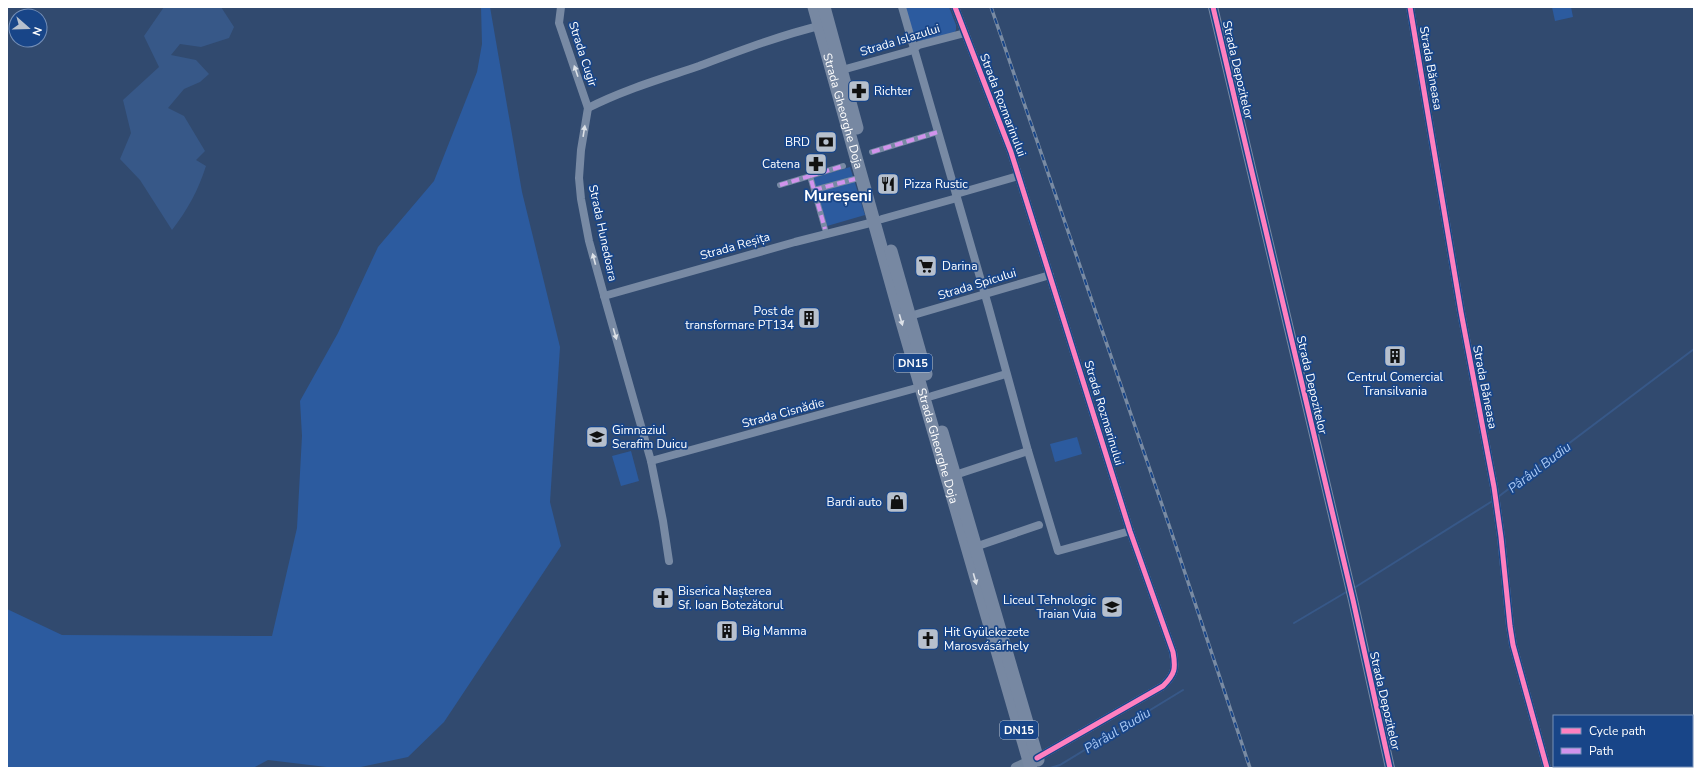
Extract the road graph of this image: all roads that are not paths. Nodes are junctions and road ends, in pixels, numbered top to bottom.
1 (561, 7) edge
2 (814, 7) edge
3 (824, 7) edge
4 (902, 7) edge
5 (954, 7) edge
6 (1213, 7) edge
7 (1410, 7) edge
8 (824, 25) junction
9 (965, 33) junction
10 (914, 49) junction
11 (842, 70) junction
12 (588, 108) junction
13 (938, 132) junction
14 (872, 152) dead end
15 (843, 166) dead end
16 (810, 176) junction
17 (1018, 176) junction
18 (855, 178) dead end
19 (780, 185) dead end
20 (814, 190) junction
21 (956, 196) junction
22 (878, 221) junction
23 (825, 229) dead end
24 (1050, 275) junction
25 (985, 294) junction
26 (604, 296) junction
27 (910, 316) junction
28 (1006, 374) junction
29 (920, 387) junction
30 (932, 396) junction
31 (1028, 452) junction
32 (651, 460) junction
33 (955, 475) junction
34 (1039, 525) dead end
35 (1130, 530) junction
36 (971, 549) junction
37 (669, 562) dead end
38 (1034, 764) edge
39 (1016, 768) edge
40 (1390, 768) edge
41 (1547, 768) edge

12 -> 1 street, Strada Cugir
2 - 8 main road, Strada Gheorghe Doja / DN15
3 - 8 main road, Strada Gheorghe Doja / DN15
4 - 10 street
5 - 9 street, Strada Rozmarinului
6 - 40 street, Strada Depozitelor
7 - 41 street, Strada Băneasa
8 - 11 main road, Strada Gheorghe Doja / DN15
8 - 12 street
8 - 22 main road, Strada Gheorghe Doja / DN15
9 - 10 street, Strada Islazului
9 - 17 street, Strada Rozmarinului
10 - 11 street, Strada Islazului
10 - 13 street
11 - 22 main road, Strada Gheorghe Doja / DN15
26 -> 12 street, Strada Hunedoara
13 - 14 street
13 - 21 street
15 - 16 street
16 - 19 street
16 - 20 street
17 - 21 street, Strada Reșița
17 - 24 street, Strada Rozmarinului
18 - 20 street
20 - 23 street
21 - 22 street, Strada Reșița
21 - 25 street
22 - 26 street, Strada Reșița
22 - 27 main road, Strada Gheorghe Doja / DN15
22 -> 29 main road, Strada Gheorghe Doja / DN15
24 - 25 street, Strada Spicului
24 - 35 street, Strada Rozmarinului
25 - 27 street, Strada Spicului
25 - 28 street
26 -> 32 street, Strada Hunedoara
27 - 30 main road, Strada Gheorghe Doja / DN15
28 - 30 street
28 - 31 street
29 - 32 street, Strada Cisnădie
29 - 36 main road, Strada Gheorghe Doja / DN15
30 - 33 main road, Strada Gheorghe Doja / DN15
31 - 33 street
31 - 35 street
32 - 37 street, Strada Hunedoara
33 - 36 main road, Strada Gheorghe Doja / DN15
34 - 36 street
35 - 38 street, Strada Rozmarinului
36 - 38 main road, Strada Gheorghe Doja / DN15
38 - 39 main road

